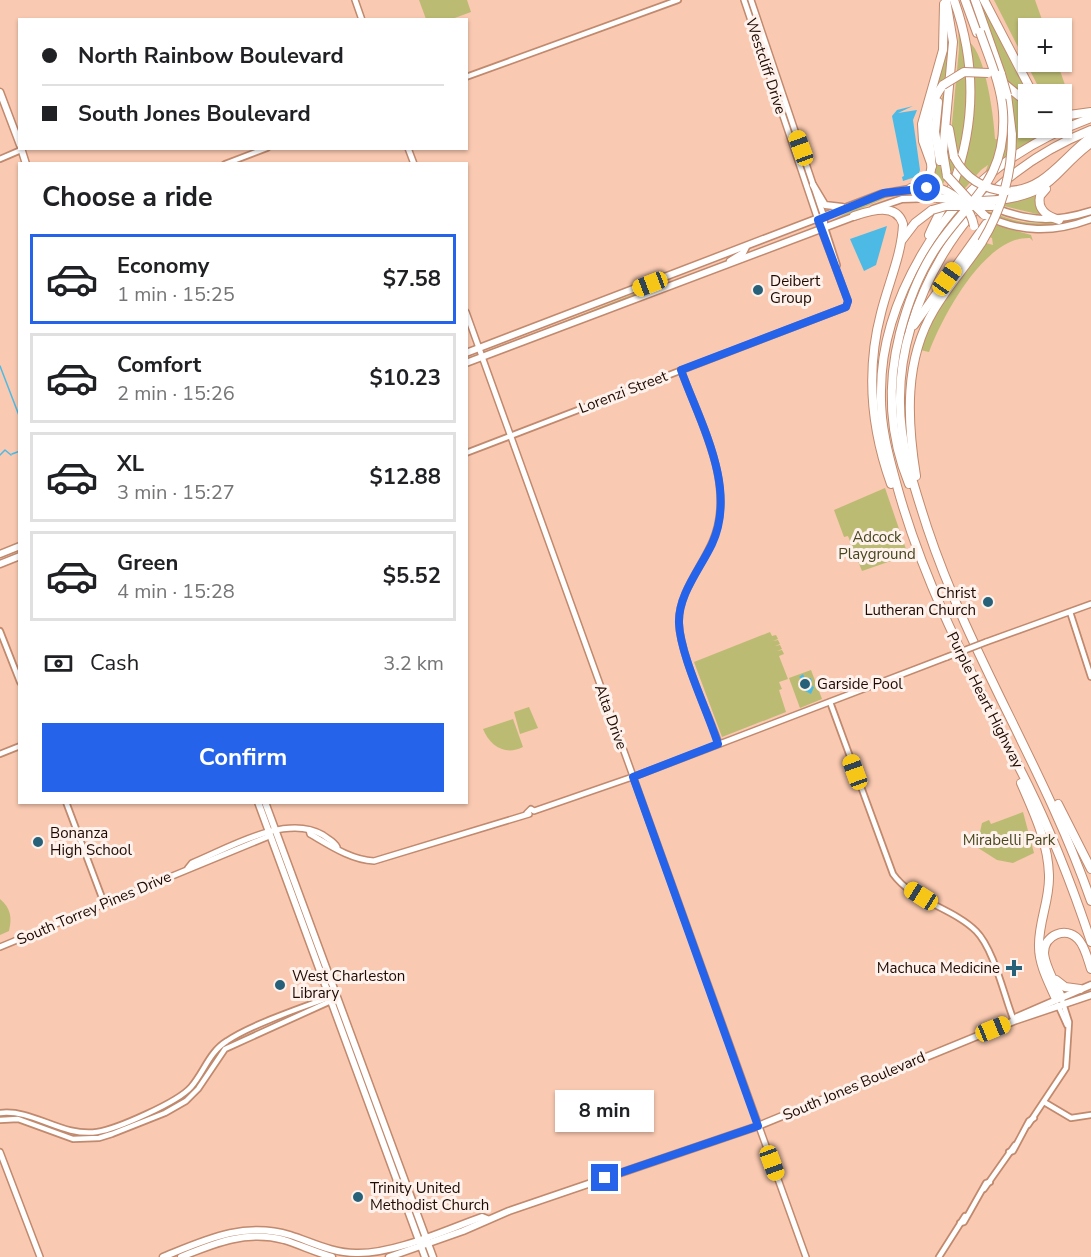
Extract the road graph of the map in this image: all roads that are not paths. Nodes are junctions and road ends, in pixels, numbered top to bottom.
1 (355, 0) edge
2 (678, 0) edge
3 (744, 0) edge
4 (751, 0) edge
5 (945, 0) edge
6 (953, 0) edge
7 (967, 0) edge
8 (975, 0) edge
9 (984, 0) edge
10 (361, 18) edge
11 (468, 75) edge
12 (1028, 84) edge
13 (944, 85) junction
14 (0, 92) edge
15 (1018, 96) edge
16 (781, 100) junction
17 (1072, 111) edge
18 (1091, 111) edge
19 (1072, 114) edge
20 (1091, 118) edge
21 (783, 120) junction
22 (1091, 130) edge
23 (796, 135) junction
24 (1091, 137) edge
25 (18, 142) edge
26 (1091, 143) edge
27 (18, 149) edge
28 (262, 150) edge
29 (0, 159) edge
30 (230, 162) edge
31 (807, 166) junction
32 (932, 166) junction
33 (1063, 170) junction
34 (802, 175) junction
35 (947, 176) junction
36 (813, 185) junction
37 (911, 189) junction
38 (940, 189) joint
39 (936, 198) joint
40 (966, 203) junction
41 (851, 206) junction
42 (992, 206) joint
43 (1091, 211) edge
44 (984, 215) joint
45 (854, 216) junction
46 (821, 218) junction
47 (1091, 219) edge
48 (995, 220) junction
49 (1059, 220) junction
50 (823, 229) junction
51 (746, 247) junction
52 (969, 248) junction
53 (898, 250) junction
54 (920, 256) junction
55 (722, 266) junction
56 (847, 306) joint
57 (468, 318) edge
58 (910, 331) junction
59 (898, 333) junction
60 (479, 348) junction
61 (468, 352) edge
62 (483, 357) junction
63 (468, 362) edge
64 (681, 370) junction
65 (511, 436) junction
66 (468, 452) edge
67 (897, 487) junction
68 (922, 512) junction
69 (909, 530) junction
70 (928, 530) junction
71 (18, 547) edge
72 (0, 554) edge
73 (18, 557) edge
74 (0, 564) edge
75 (1091, 604) edge
76 (1070, 612) junction
77 (0, 631) edge
78 (18, 677) edge
79 (1091, 677) edge
80 (830, 702) junction
81 (997, 726) junction
82 (718, 744) junction
83 (18, 747) edge
84 (0, 754) edge
85 (1032, 759) junction
86 (633, 777) junction
87 (67, 804) edge
88 (259, 804) edge
89 (265, 804) edge
90 (309, 830) junction
91 (272, 832) junction
92 (316, 837) junction
93 (332, 841) junction
94 (233, 846) junction
95 (337, 847) junction
96 (217, 858) junction
97 (201, 862) junction
98 (1091, 869) edge
99 (1091, 901) edge
100 (104, 903) junction
101 (1091, 942) edge
102 (0, 947) edge
103 (1091, 969) edge
104 (1053, 977) junction
105 (1091, 985) edge
106 (1080, 989) junction
107 (1091, 994) edge
108 (334, 998) junction
109 (1059, 1001) junction
110 (1015, 1020) junction
111 (247, 1032) junction
112 (249, 1038) junction
113 (186, 1092) junction
114 (190, 1097) junction
115 (1044, 1102) junction
116 (0, 1113) edge
117 (1091, 1115) edge
118 (29, 1116) junction
119 (0, 1120) edge
120 (26, 1122) junction
121 (120, 1124) junction
122 (758, 1126) junction
123 (122, 1131) junction
124 (82, 1133) junction
125 (81, 1139) junction
126 (383, 1143) junction
127 (0, 1152) edge
128 (396, 1156) junction
129 (487, 1219) junction
130 (234, 1235) junction
131 (422, 1238) junction
132 (424, 1245) junction
133 (313, 1247) junction
134 (938, 1256) edge
135 (40, 1257) edge
136 (163, 1257) edge
137 (181, 1257) edge
138 (332, 1257) edge
139 (389, 1257) edge
140 (425, 1257) edge
141 (433, 1257) edge
142 (806, 1257) edge

1 - 10 main road
2 - 11 street
3 - 16 main road, Westcliff Drive
4 - 16 main road, Westcliff Drive
5 - 32 highway
5 - 35 highway
6 - 24 highway, bridge
6 - 54 highway
7 - 59 highway, bridge
8 - 68 highway, bridge
9 - 12 highway
13 - 15 highway, bridge
13 - 32 highway
13 - 35 highway
14 - 25 main road
16 - 21 main road, Westcliff Drive
16 - 23 main road, Westcliff Drive
17 - 18 highway
18 - 19 highway
20 - 54 highway, Purple Heart Highway
21 - 23 main road
21 - 34 main road, Westcliff Drive
22 - 58 highway, Purple Heart Highway
23 - 31 main road, Westcliff Drive
26 - 33 highway
27 - 29 street
28 - 30 street
31 - 34 main road
31 - 36 main road, Westcliff Drive
32 - 37 highway
33 - 40 highway, bridge
33 - 49 highway
34 - 46 main road, Westcliff Drive
35 - 40 highway, bridge
36 - 41 main road
36 - 46 main road, Westcliff Drive
37 - 38 main road
37 - 41 main road
38 - 40 highway, bridge
39 - 40 highway, bridge
39 - 45 main road
40 - 42 highway, bridge
40 - 44 highway, bridge
40 - 52 highway, bridge
40 - 53 highway, bridge
41 - 46 main road
42 - 49 main road
43 - 49 main road
44 - 48 main road
45 - 50 main road
45 - 53 highway
46 - 50 main road, Westcliff Drive
46 - 51 main road
47 - 48 main road
48 - 52 highway
50 - 55 main road
50 - 56 street, Westcliff Drive
51 - 55 main road
51 - 60 main road
52 - 58 highway
53 - 69 highway
54 - 67 highway, Purple Heart Highway
55 - 62 main road
56 - 64 street, Lorenzi Street
57 - 60 main road, Alta Drive
58 - 68 highway, Purple Heart Highway
59 - 67 highway
59 - 70 highway
60 - 61 main road
60 - 62 main road, Alta Drive
62 - 63 main road
62 - 65 main road, Alta Drive
64 - 65 street, Lorenzi Street
64 - 82 street
65 - 66 street, Lorenzi Street
65 - 86 main road, Alta Drive
67 - 69 highway, Purple Heart Highway
68 - 70 highway, Purple Heart Highway
69 - 81 highway, Purple Heart Highway
70 - 85 highway, Purple Heart Highway
71 - 72 main road
73 - 74 main road
75 - 76 main road, South Torrey Pines Drive
76 - 79 street
76 - 80 main road, South Torrey Pines Drive, bridge
77 - 78 street
80 - 82 main road, South Torrey Pines Drive
80 - 110 street
81 - 101 highway, Purple Heart Highway
81 - 109 highway
82 - 86 main road, South Torrey Pines Drive
83 - 84 street
85 - 98 highway
85 - 99 highway, Purple Heart Highway
86 - 95 main road, South Torrey Pines Drive
86 - 122 main road, Alta Drive
87 - 100 street
88 - 91 main road
89 - 91 main road
90 - 91 main road, South Torrey Pines Drive
90 - 92 main road, South Torrey Pines Drive
90 - 93 main road, South Torrey Pines Drive
91 - 94 main road, South Torrey Pines Drive
91 - 96 main road, South Torrey Pines Drive
91 - 108 main road
92 - 93 main road
92 - 95 main road, South Torrey Pines Drive
93 - 95 main road, South Torrey Pines Drive
94 - 96 main road
94 - 97 main road, South Torrey Pines Drive
96 - 97 main road, South Torrey Pines Drive
97 - 100 main road, South Torrey Pines Drive
100 - 102 main road, South Torrey Pines Drive
103 - 104 highway
104 - 106 highway
104 - 109 highway
105 - 106 main road, South Jones Boulevard
106 - 109 main road, South Jones Boulevard
107 - 109 main road, South Jones Boulevard
108 - 111 street
108 - 112 street
108 - 126 main road
108 - 128 main road
109 - 110 main road, South Jones Boulevard
109 - 115 street
110 - 122 main road, South Jones Boulevard
111 - 112 street
111 - 113 street
112 - 114 street
113 - 114 street
113 - 121 street
114 - 123 street
115 - 117 street
115 - 134 street
116 - 118 street
118 - 120 street
118 - 124 street
119 - 120 street
120 - 125 street
121 - 123 street
121 - 124 street
122 - 129 main road, South Jones Boulevard
122 - 142 main road, Alta Drive
123 - 125 street
124 - 125 street
126 - 128 main road
126 - 131 main road
127 - 135 main road
128 - 131 main road
129 - 131 main road, South Jones Boulevard
129 - 132 main road, South Jones Boulevard
130 - 133 main road, South Jones Boulevard
130 - 133 main road, South Jones Boulevard
130 - 136 main road, South Jones Boulevard
130 - 137 main road, South Jones Boulevard
131 - 132 main road
131 - 133 main road, South Jones Boulevard
132 - 139 main road, South Jones Boulevard
132 - 140 main road
132 - 141 main road
133 - 138 main road, South Jones Boulevard

